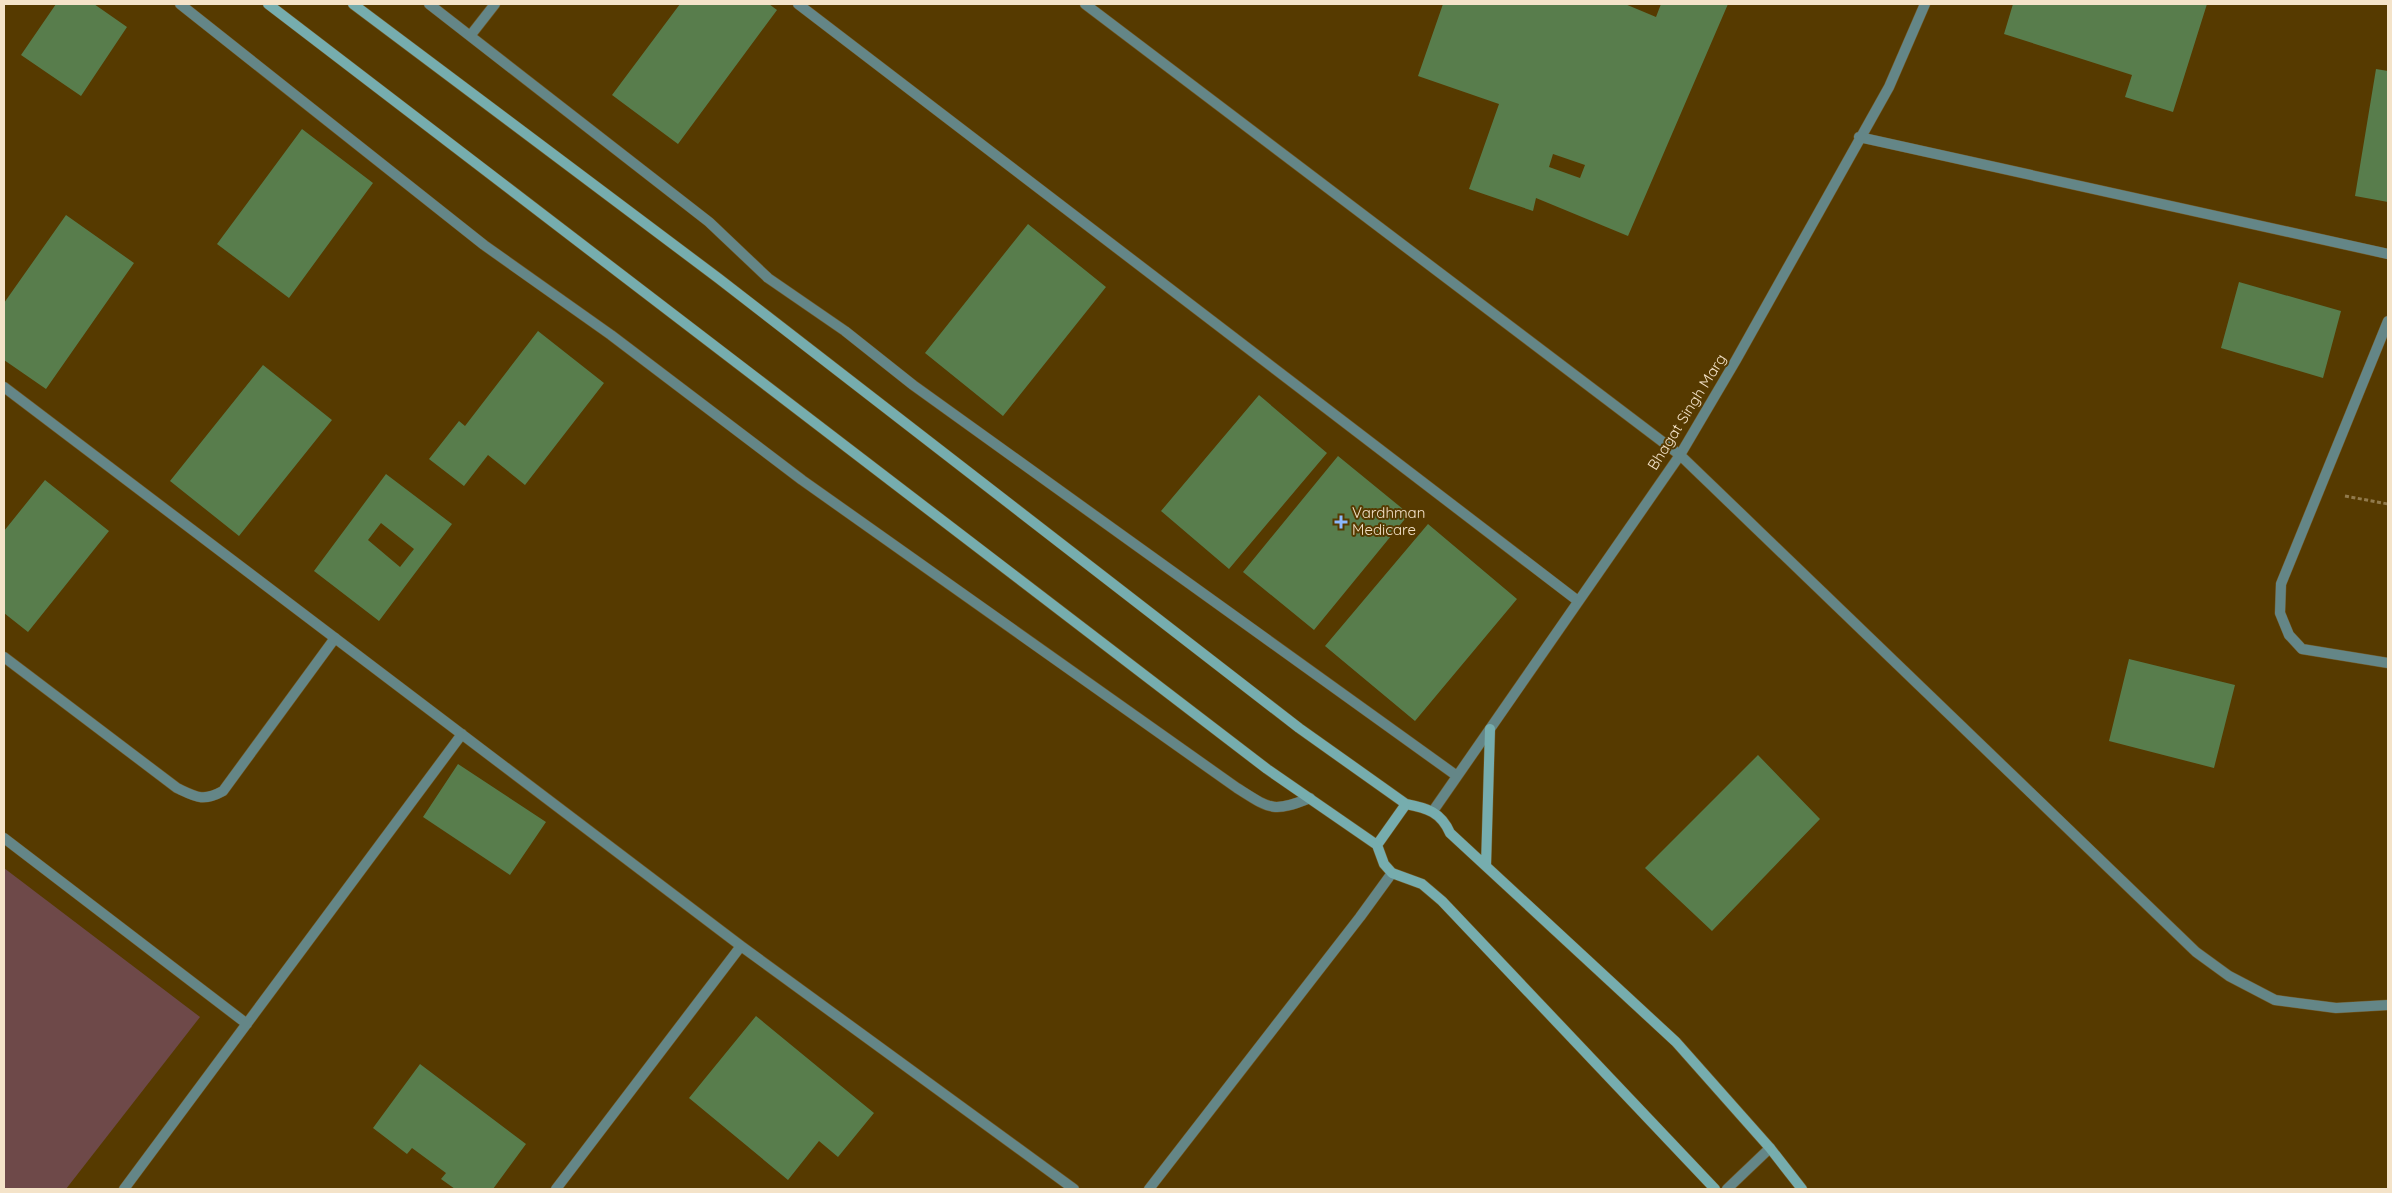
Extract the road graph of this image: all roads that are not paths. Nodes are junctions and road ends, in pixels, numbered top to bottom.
1 (180, 4) edge
2 (268, 4) edge
3 (352, 4) edge
4 (429, 4) edge
5 (495, 4) edge
6 (798, 4) edge
7 (1085, 4) edge
8 (1925, 4) edge
9 (470, 36) junction
10 (1860, 137) junction
11 (2388, 254) edge
12 (2388, 321) edge
13 (4, 387) edge
14 (1680, 455) junction
15 (1578, 601) junction
16 (335, 638) junction
17 (4, 657) edge
18 (2388, 663) edge
19 (1490, 729) junction
20 (462, 734) junction
21 (1457, 776) junction
22 (1310, 798) junction
23 (1406, 804) junction
24 (1433, 811) junction
25 (4, 838) edge
26 (1377, 845) junction
27 (1486, 866) junction
28 (1392, 873) junction
29 (741, 946) junction
30 (2388, 1005) edge
31 (247, 1024) junction
32 (1770, 1148) junction
33 (124, 1189) edge
34 (556, 1189) edge
35 (1074, 1189) edge
36 (1149, 1189) edge
37 (1715, 1189) edge
38 (1727, 1189) edge
39 (1802, 1189) edge

1 - 22 street
2 - 22 street
3 - 23 street
4 - 9 street
5 - 9 street
6 - 15 street
7 - 14 street
8 - 10 street, Bhagat Singh Marg
9 - 21 street
10 - 11 street
10 - 14 street, Bhagat Singh Marg
12 - 18 street
13 - 16 street
14 - 15 street, Bhagat Singh Marg
14 - 30 street
15 - 19 street, Bhagat Singh Marg
16 - 17 street
16 - 20 street
19 - 21 street, Bhagat Singh Marg
19 - 27 street
20 - 29 street
20 - 31 street
21 - 24 street, Bhagat Singh Marg
22 - 26 street
23 - 24 street
23 - 26 street
24 - 27 street
25 - 31 street
26 - 28 street
27 - 32 street
28 - 36 street
28 - 37 street
29 - 34 street
29 - 35 street
31 - 33 street
32 - 38 street
32 - 39 street

